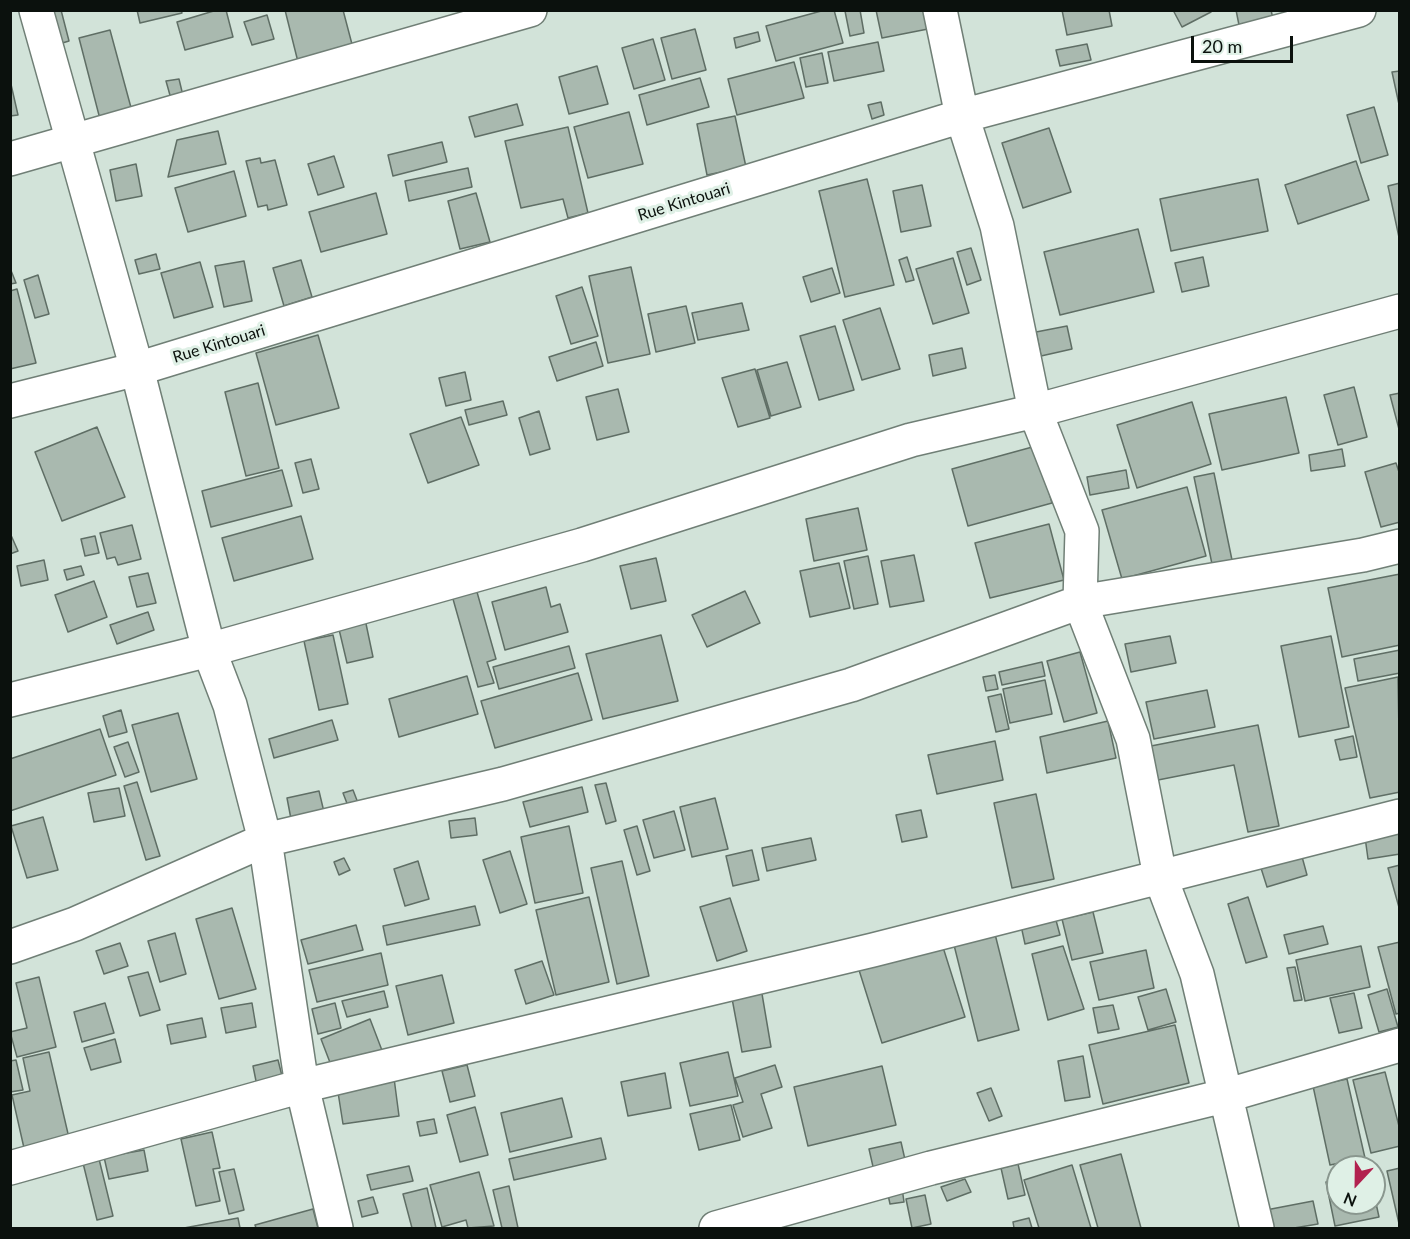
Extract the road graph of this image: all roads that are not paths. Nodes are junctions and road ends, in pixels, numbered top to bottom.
1 (36, 10) edge
2 (530, 10) edge
3 (940, 10) edge
4 (1359, 10) edge
5 (962, 116) junction
6 (72, 140) junction
7 (10, 159) edge
8 (1400, 311) edge
9 (138, 369) junction
10 (10, 401) edge
11 (1035, 411) junction
12 (1400, 546) edge
13 (1080, 602) junction
14 (209, 650) junction
15 (10, 700) edge
16 (1400, 816) edge
17 (265, 840) junction
18 (1160, 876) junction
19 (10, 947) edge
20 (1400, 1045) edge
21 (302, 1086) junction
22 (1228, 1095) junction
23 (10, 1168) edge
24 (336, 1228) edge
25 (716, 1228) edge
26 (1257, 1228) edge

1 - 6 street
2 - 6 street
3 - 5 street
4 - 5 street, Rue Kintouari
5 - 9 street, Rue Kintouari
5 - 11 street
6 - 7 street
6 - 9 street
8 - 11 street
9 - 10 street, Rue Kintouari
9 - 14 street
11 - 13 street
11 - 14 street
12 - 13 street
13 - 17 street
13 - 18 street
14 - 15 street
14 - 17 street
16 - 18 street
17 - 19 street
17 - 21 street
18 - 21 street
18 - 22 street
20 - 22 street
21 - 23 street
21 - 24 street
22 - 25 street
22 - 26 street

